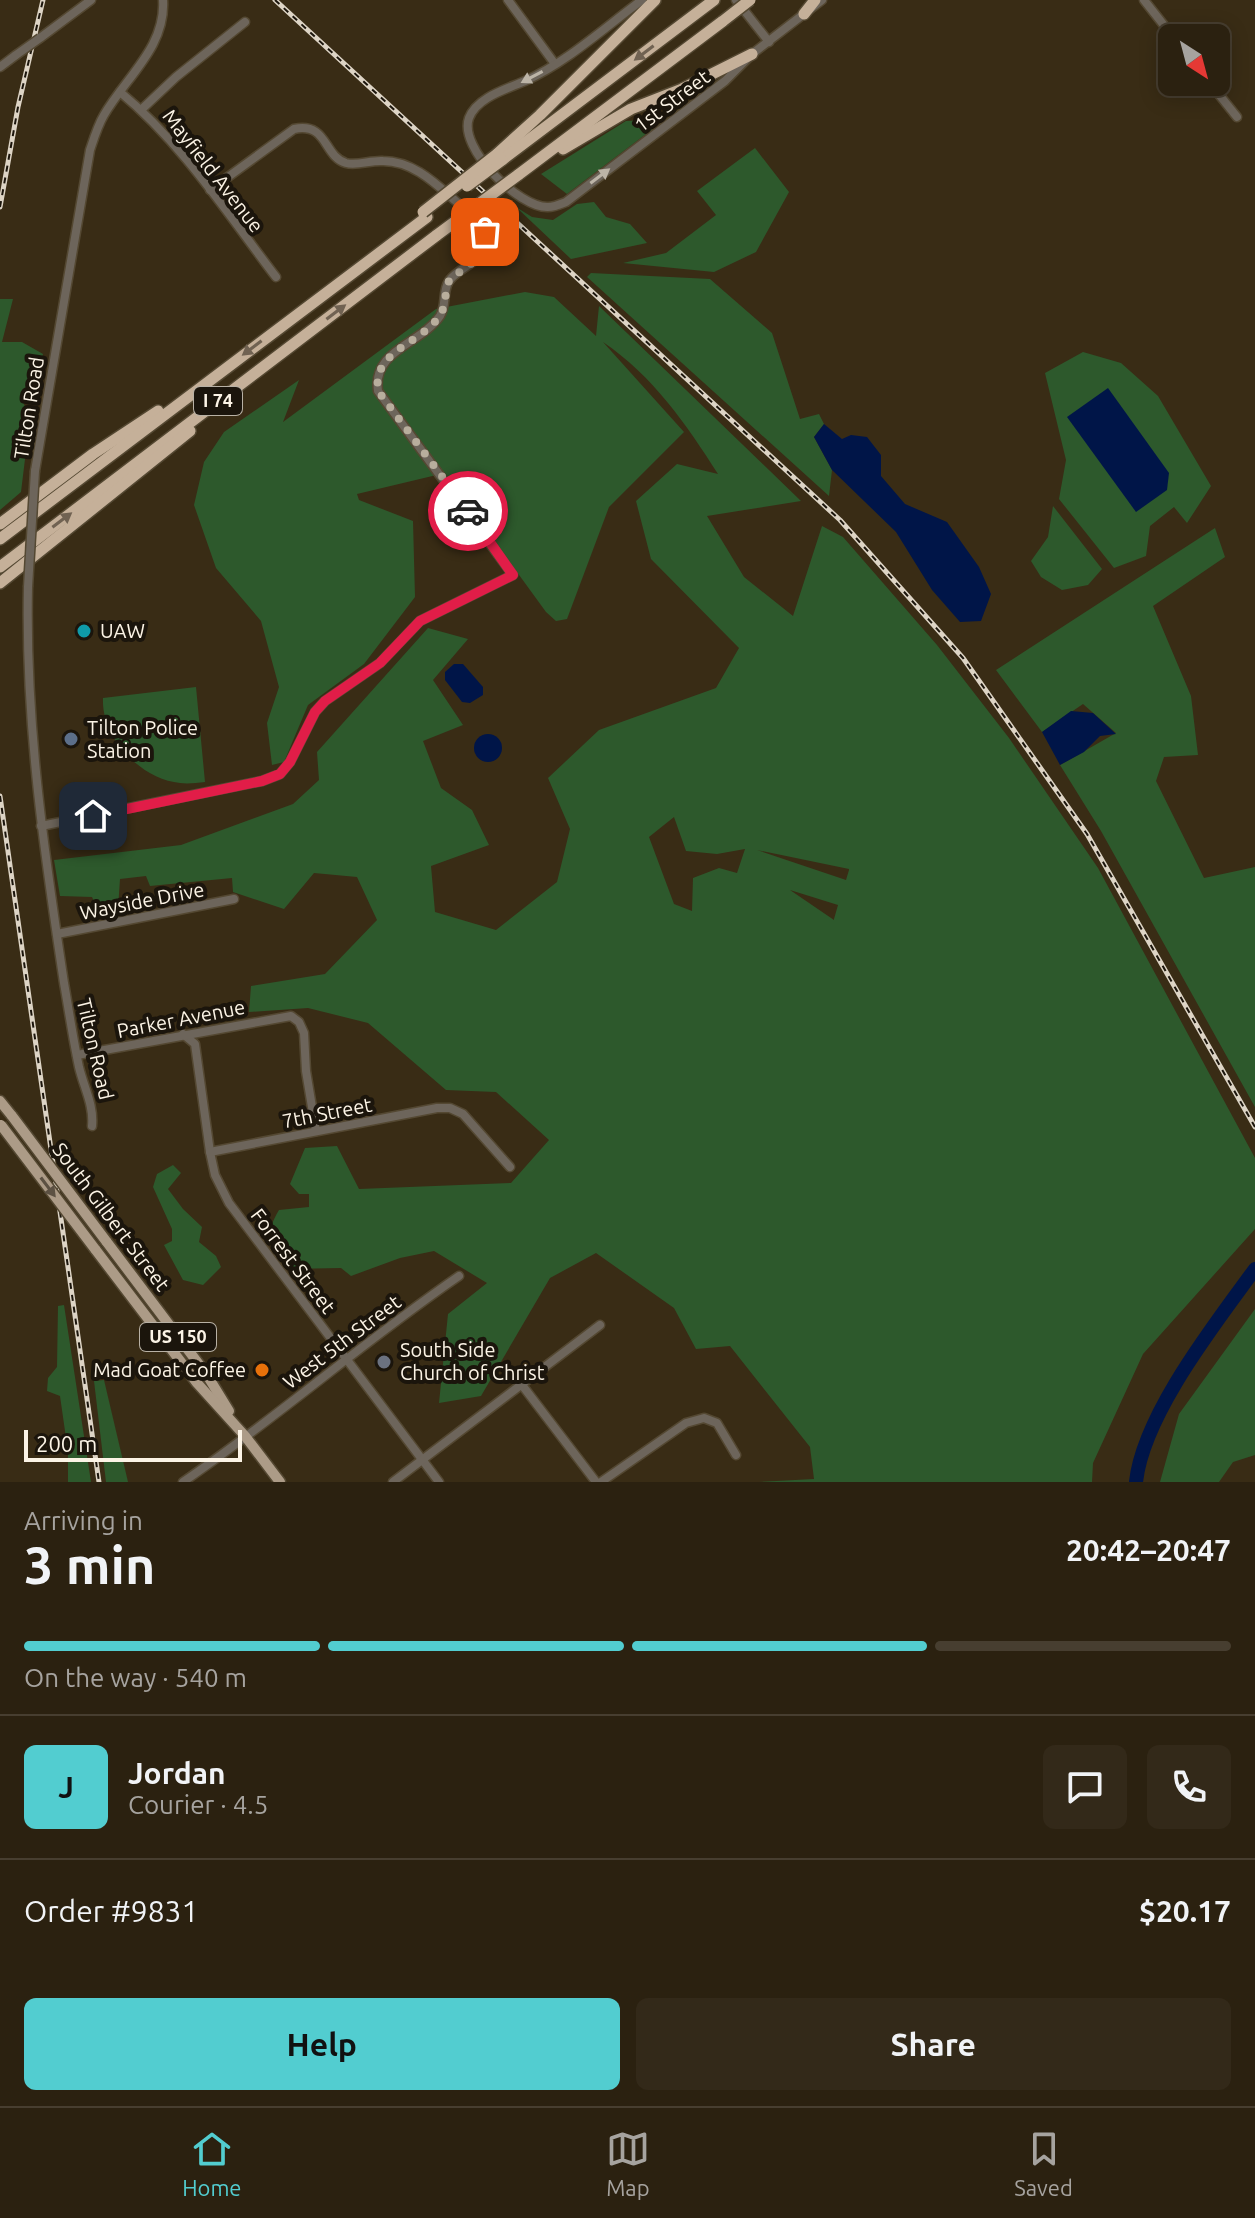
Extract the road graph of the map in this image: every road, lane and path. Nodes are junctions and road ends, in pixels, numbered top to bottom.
1 (91, 0) edge
2 (163, 0) edge
3 (508, 0) edge
4 (642, 0) edge
5 (655, 0) edge
6 (736, 0) edge
7 (750, 0) edge
8 (815, 0) edge
9 (822, 0) edge
10 (1144, 0) edge
11 (710, 3) edge
12 (804, 14) junction
13 (245, 22) dead end
14 (1163, 24) edge
15 (769, 42) junction
16 (752, 54) junction
17 (555, 64) junction
18 (0, 67) edge
19 (120, 92) junction
20 (1220, 96) edge
21 (142, 109) junction
22 (1237, 117) dead end
23 (499, 157) junction
24 (530, 166) junction
25 (210, 190) junction
26 (276, 277) dead end
27 (314, 329) junction
28 (220, 373) junction
29 (0, 524) edge
30 (0, 539) edge
31 (0, 567) edge
32 (0, 583) edge
33 (41, 826) junction
34 (234, 899) dead end
35 (57, 934) junction
36 (183, 1034) junction
37 (77, 1055) junction
38 (0, 1101) edge
39 (0, 1124) edge
40 (92, 1126) dead end
41 (316, 1131) junction
42 (210, 1152) junction
43 (510, 1167) dead end
44 (459, 1276) dead end
45 (600, 1325) dead end
46 (347, 1360) junction
47 (522, 1385) junction
48 (245, 1436) junction
49 (736, 1455) dead end
50 (423, 1460) junction
51 (183, 1482) edge
52 (280, 1482) edge
53 (393, 1482) edge
54 (439, 1482) edge
55 (599, 1482) edge

1 - 18 street, bridge
2 - 19 street, Tilton Road
3 - 17 street
4 - 17 street
5 - 23 highway
6 - 15 street
7 - 24 highway, I 74, bridge
8 - 12 highway
9 - 12 street, 1st Street
10 - 14 street
11 -> 23 highway, I 74
12 - 15 street, 1st Street
13 - 21 street
15 - 16 street, 1st Street
17 -> 16 street, 1st Street
16 - 24 highway
19 - 21 street, Mayfield Avenue
19 - 33 street, Tilton Road, bridge
20 - 22 street
21 - 25 street, Mayfield Avenue
23 -> 28 highway, I 74, bridge
27 -> 24 highway, I 74, bridge
25 - 26 street, Mayfield Avenue
25 - 33 street
31 -> 27 highway, I 74
27 - 32 highway
28 - 29 highway
28 - 30 highway, I 74
33 - 35 street, Tilton Road
34 - 35 street, Wayside Drive
35 - 37 street, Tilton Road
36 - 37 street, Parker Avenue
36 - 41 street, Parker Avenue
36 - 42 street, Forrest Street
37 - 40 street, Tilton Road
38 - 48 main road, South Gilbert Street / US 150, bridge
39 -> 48 main road, South Gilbert Street / US 150, bridge
41 - 42 street, 7th Street
41 - 43 street, 7th Street
42 - 46 street, Forrest Street
44 - 46 street, West 5th Street
45 - 47 street
46 - 48 street, West 5th Street
46 - 50 street, Forrest Street
47 - 50 street
47 - 55 street
48 - 51 street, West 5th Street
48 - 52 main road, South Gilbert Street / US 150
49 - 55 street
50 - 53 street
50 - 54 street, Forrest Street

